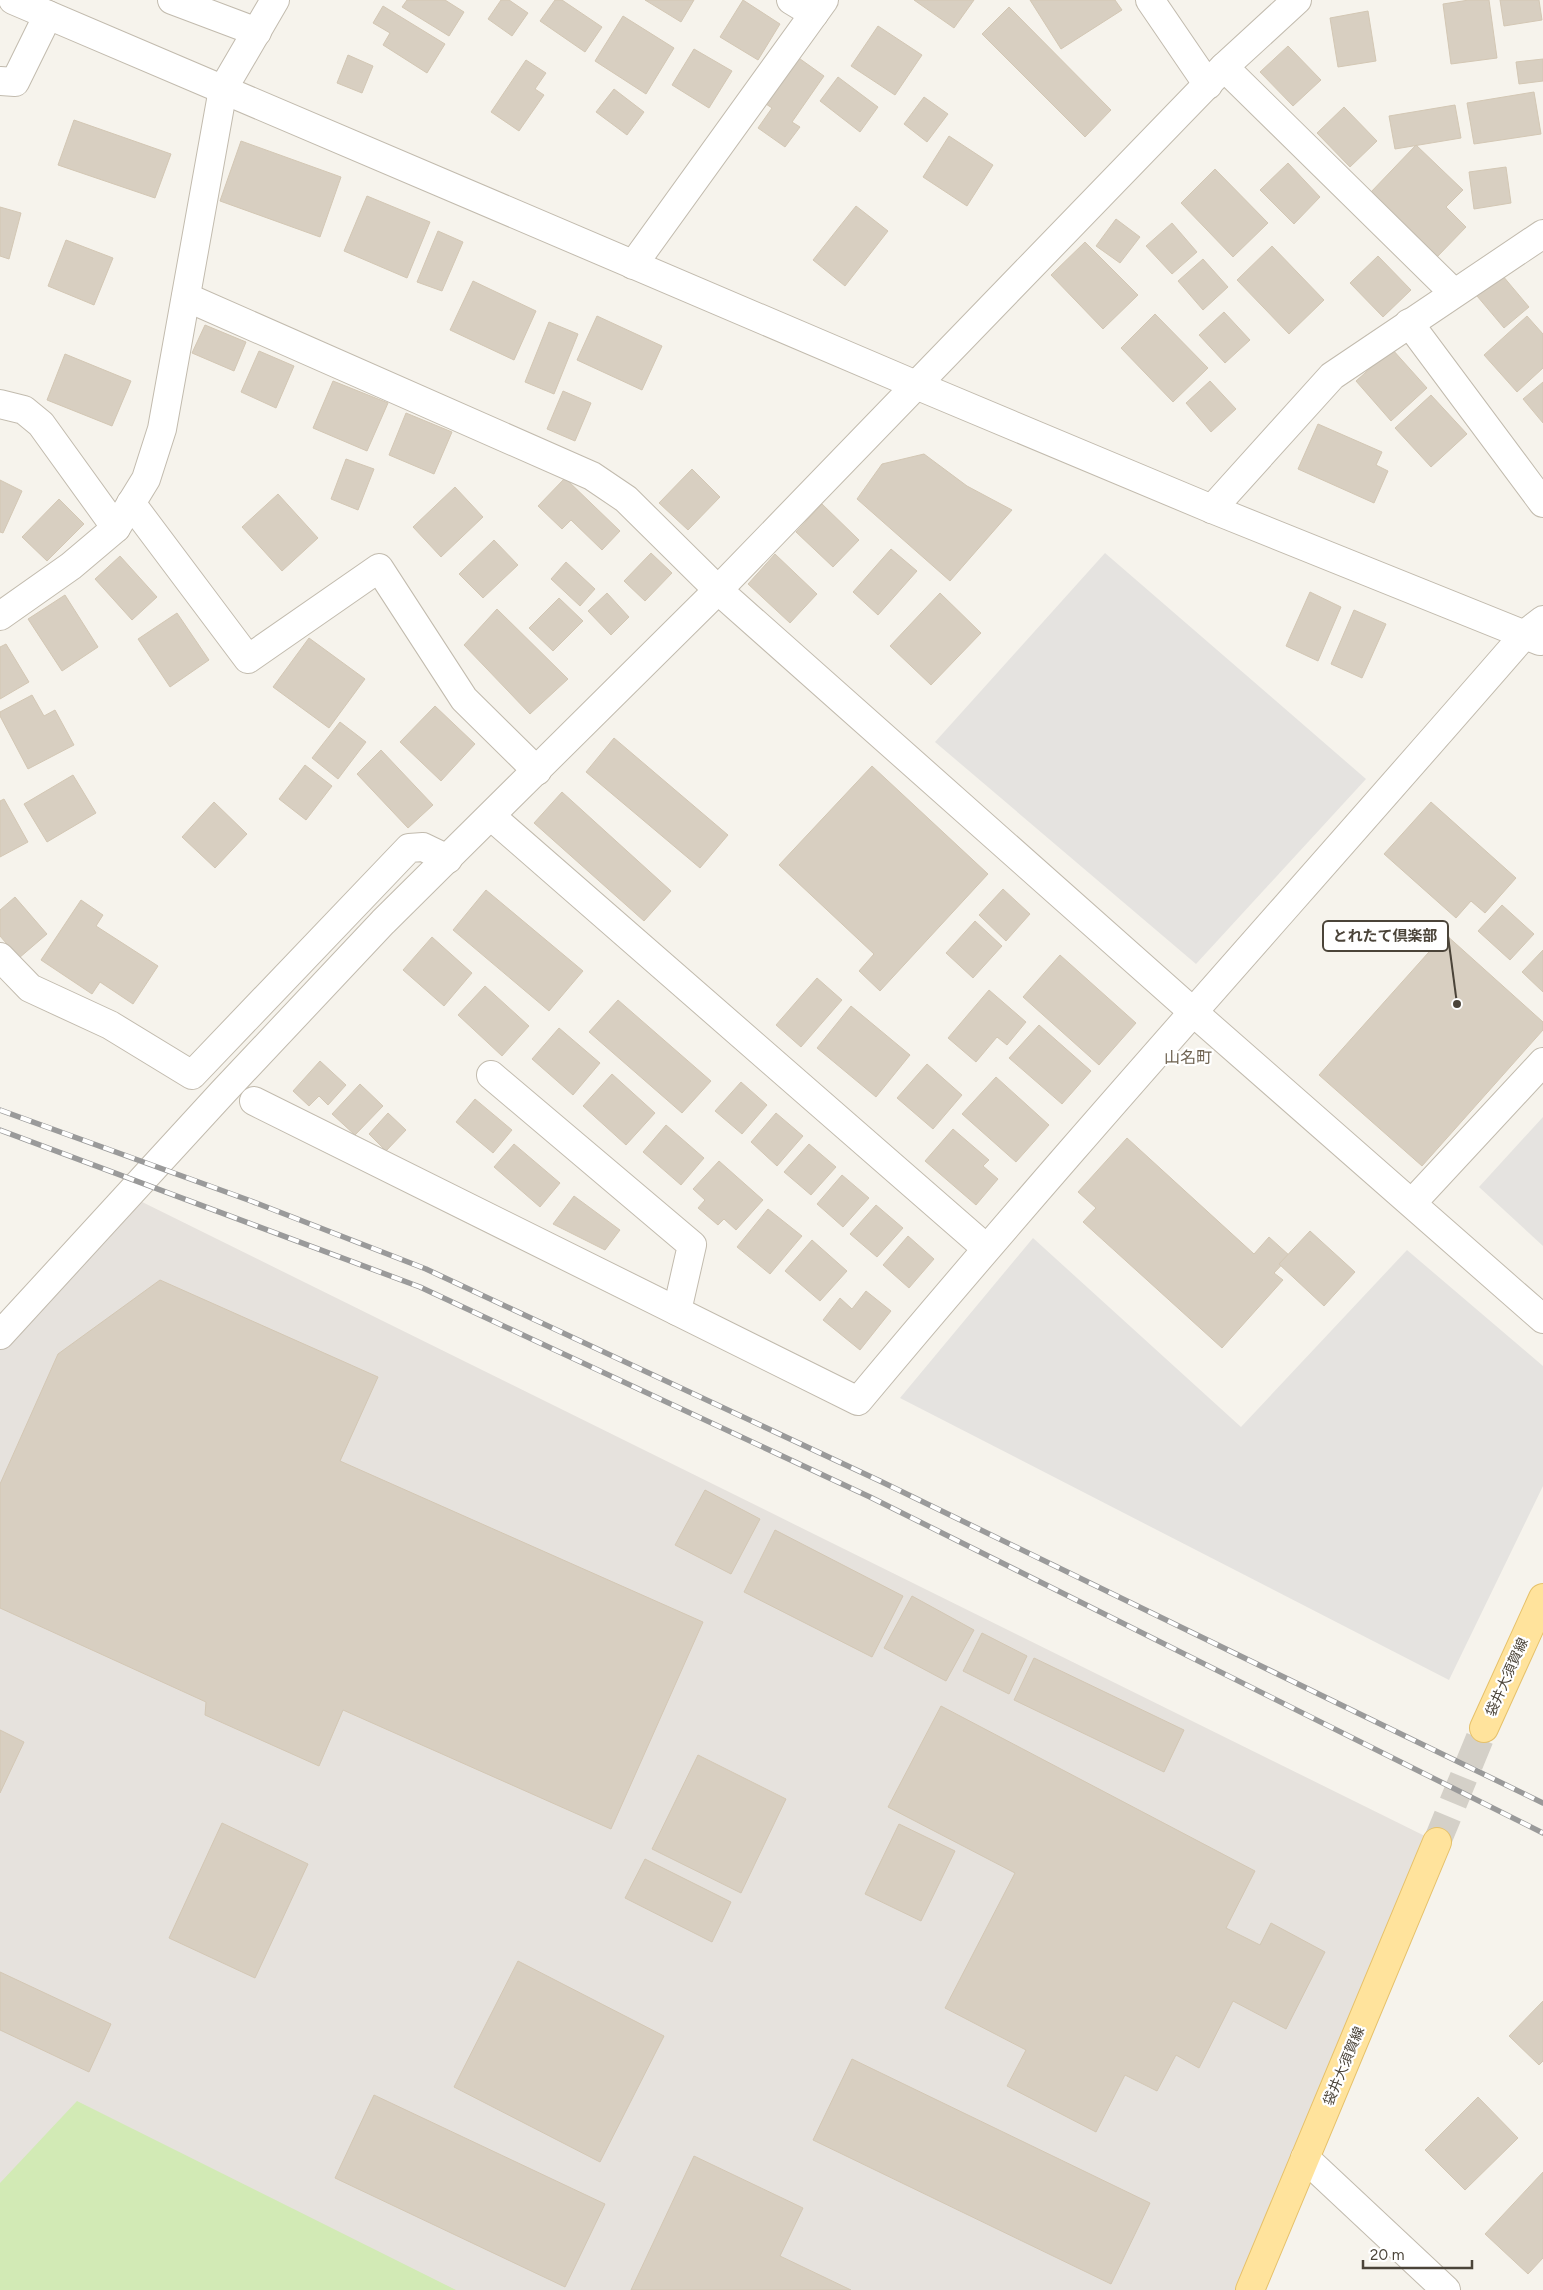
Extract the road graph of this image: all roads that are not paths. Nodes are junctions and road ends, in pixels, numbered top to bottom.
1 (13, 0) edge
2 (172, 0) edge
3 (275, 0) edge
4 (791, 0) edge
5 (1150, 0) edge
6 (1296, 0) edge
7 (819, 7) edge
8 (48, 15) junction
9 (256, 32) junction
10 (1216, 76) junction
11 (0, 80) edge
12 (223, 89) junction
13 (1543, 234) edge
14 (633, 265) junction
15 (1454, 292) junction
16 (186, 297) junction
17 (1409, 323) junction
18 (916, 385) junction
19 (0, 404) edge
20 (131, 503) junction
21 (1543, 503) edge
22 (1212, 509) junction
23 (116, 528) junction
24 (718, 590) junction
25 (0, 616) edge
26 (1537, 632) edge
27 (537, 771) junction
28 (492, 816) junction
29 (448, 859) junction
30 (0, 957) edge
31 (1192, 1011) junction
32 (1543, 1062) edge
33 (491, 1075) dead end
34 (254, 1101) dead end
35 (1412, 1203) junction
36 (986, 1248) junction
37 (677, 1311) junction
38 (1543, 1318) edge
39 (0, 1335) edge
40 (1543, 1598) edge
41 (1484, 1728) tunnel mouth
42 (1437, 1842) tunnel mouth
43 (1305, 2158) junction
44 (1250, 2290) edge
45 (1446, 2290) edge

1 - 8 street
2 - 9 street
3 - 9 street
4 - 7 street
5 - 10 street
6 - 10 street
7 - 14 street
8 - 11 street
8 - 12 street
9 - 12 street
10 - 15 street
10 - 18 street
12 - 14 street
12 - 16 street
13 - 15 street
14 - 18 street
15 - 17 street
16 - 20 street
16 - 24 street
17 - 21 street
17 - 22 street
18 - 22 street
18 - 24 street
19 - 23 street
20 - 23 street
20 - 27 street
22 - 26 street
23 - 25 street
24 - 27 street
24 - 31 street
26 - 31 street
27 - 28 street
28 - 29 street
28 - 36 street
29 - 30 street
29 - 39 street
31 - 35 street
31 - 36 street
32 - 35 street
33 - 37 street
34 - 37 street
35 - 38 street
36 - 37 street
40 - 41 main road, 袋井大須賀線
42 - 43 main road, 袋井大須賀線
43 - 44 main road, 袋井大須賀線
43 - 45 street

